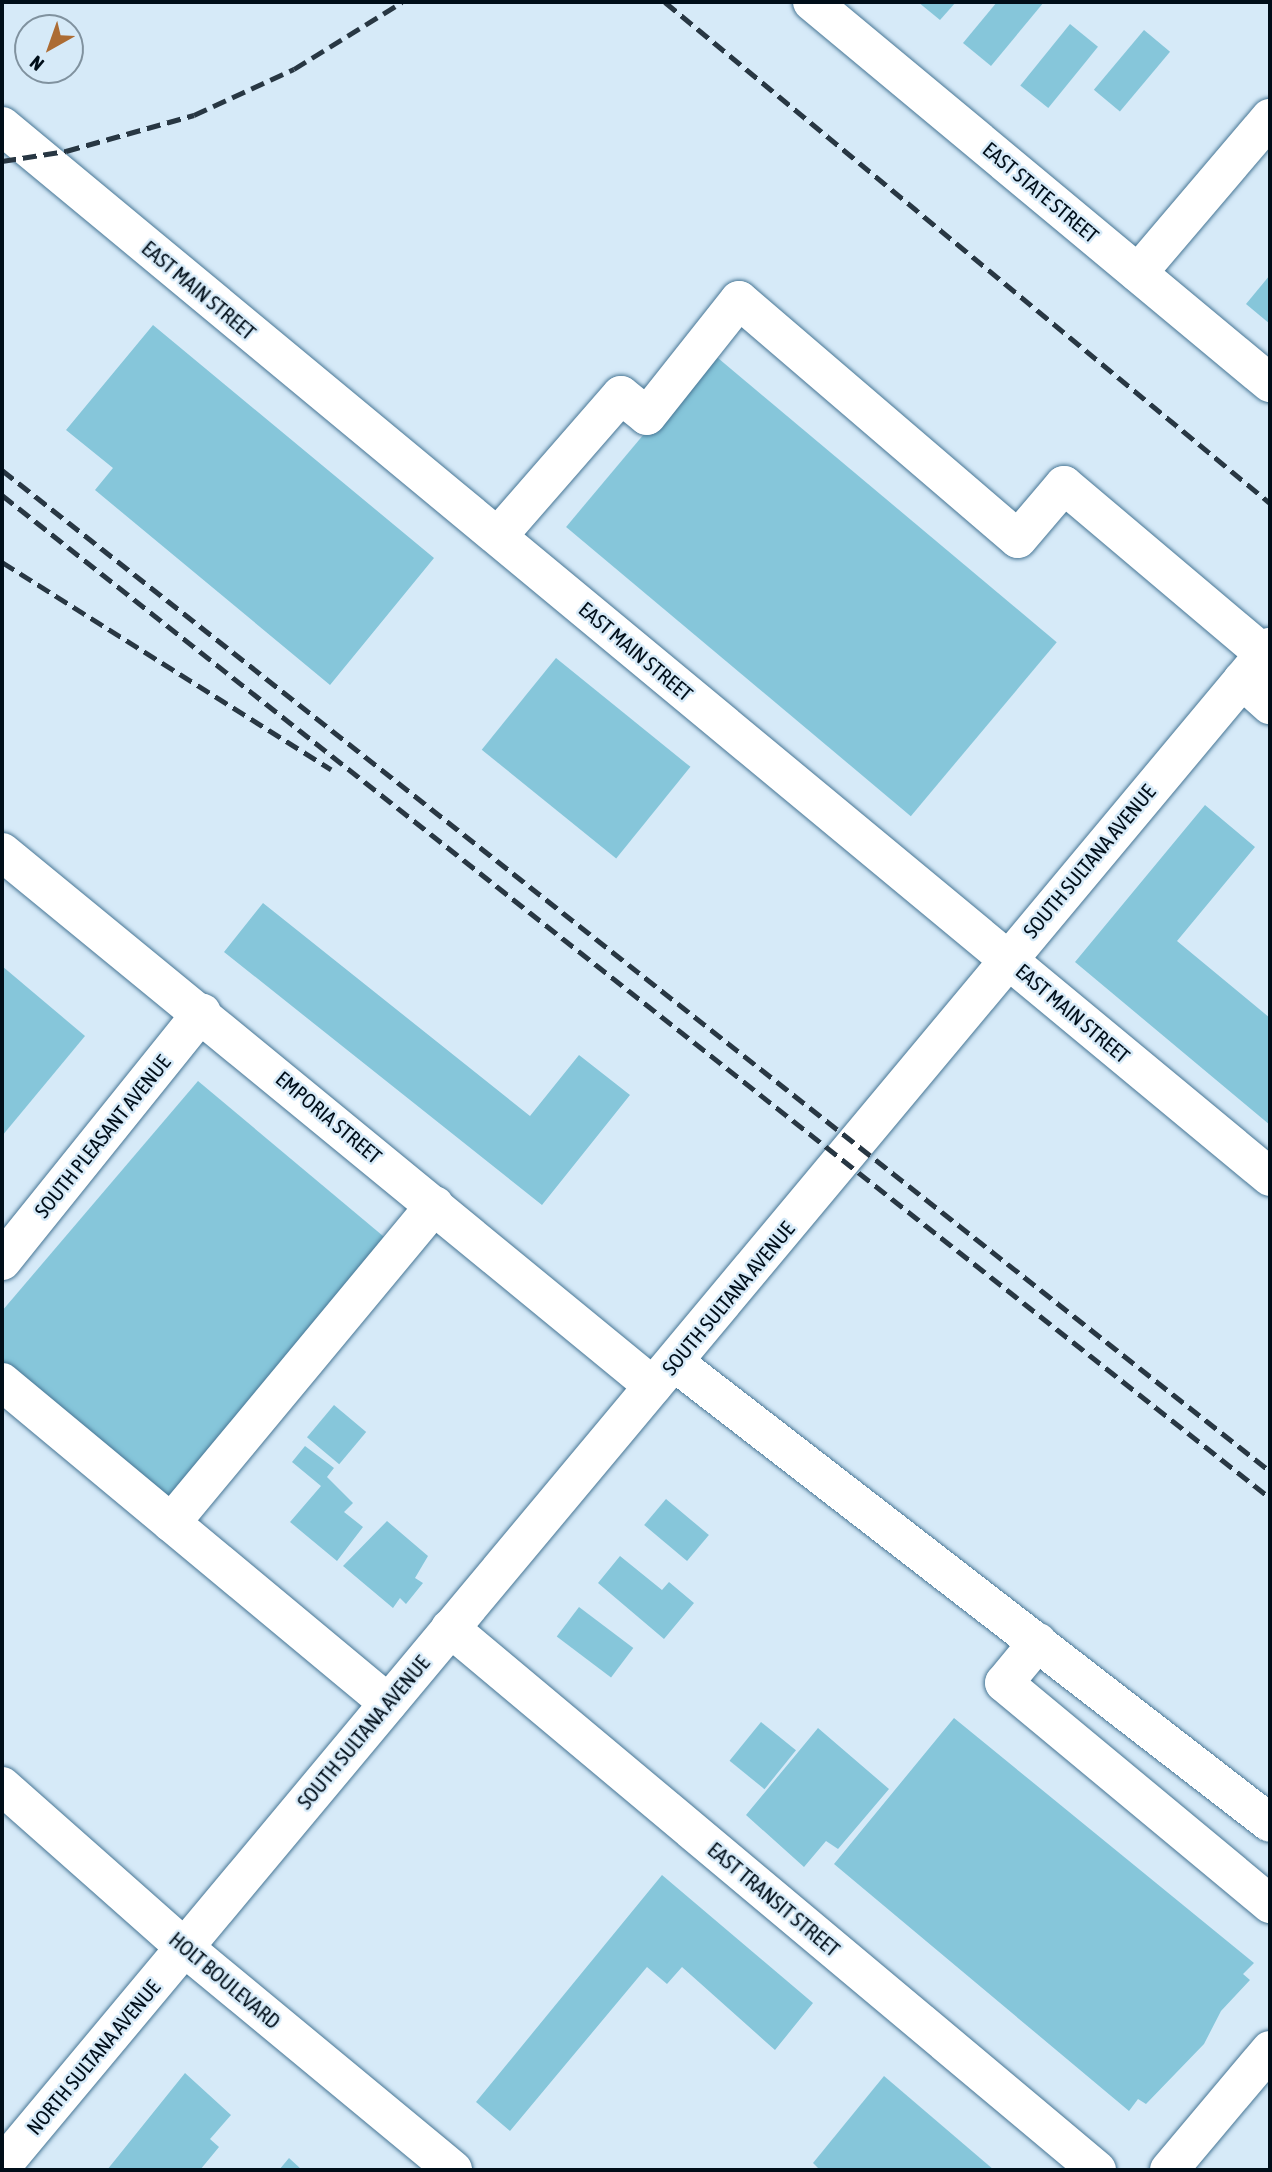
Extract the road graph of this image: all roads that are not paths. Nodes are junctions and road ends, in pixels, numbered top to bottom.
1 (812, 2) edge
2 (1270, 118) edge
3 (2, 127) edge
4 (1138, 273) junction
5 (1270, 383) edge
6 (498, 536) junction
7 (1259, 660) edge
8 (1270, 705) edge
9 (2, 852) edge
10 (1008, 958) junction
11 (202, 1012) junction
12 (1270, 1177) edge
13 (435, 1205) junction
14 (2, 1261) edge
15 (663, 1374) junction
16 (2, 1382) edge
17 (171, 1523) junction
18 (450, 1628) junction
19 (1038, 1642) junction
20 (387, 1703) junction
21 (2, 1786) edge
22 (1270, 1823) edge
23 (1270, 1904) edge
24 (185, 1948) junction
25 (1270, 2050) edge
26 (2, 2166) edge
27 (453, 2170) edge
28 (1097, 2170) edge
29 (1169, 2170) edge

1 - 4 street, EAST STATE STREET
2 - 4 street
3 - 6 street, EAST MAIN STREET
4 - 5 street, EAST STATE STREET
6 - 7 street
6 - 10 street, EAST MAIN STREET
7 - 8 street
7 - 10 street, SOUTH SULTANA AVENUE
9 - 11 street, EMPORIA STREET
10 - 12 street, EAST MAIN STREET
10 - 15 street, SOUTH SULTANA AVENUE
11 - 13 street, EMPORIA STREET
11 - 14 street, SOUTH PLEASANT AVENUE
13 - 15 street, EMPORIA STREET
13 - 17 street
15 - 18 street, SOUTH SULTANA AVENUE
15 - 19 street, EMPORIA STREET
16 - 17 street
17 - 20 street
18 - 20 street, SOUTH SULTANA AVENUE
18 - 28 street, EAST TRANSIT STREET
19 - 22 street, EMPORIA STREET
19 - 23 street
20 - 24 street, SOUTH SULTANA AVENUE
21 - 24 street, HOLT BOULEVARD
24 - 26 street, NORTH SULTANA AVENUE
24 - 27 street, HOLT BOULEVARD
25 - 29 street

